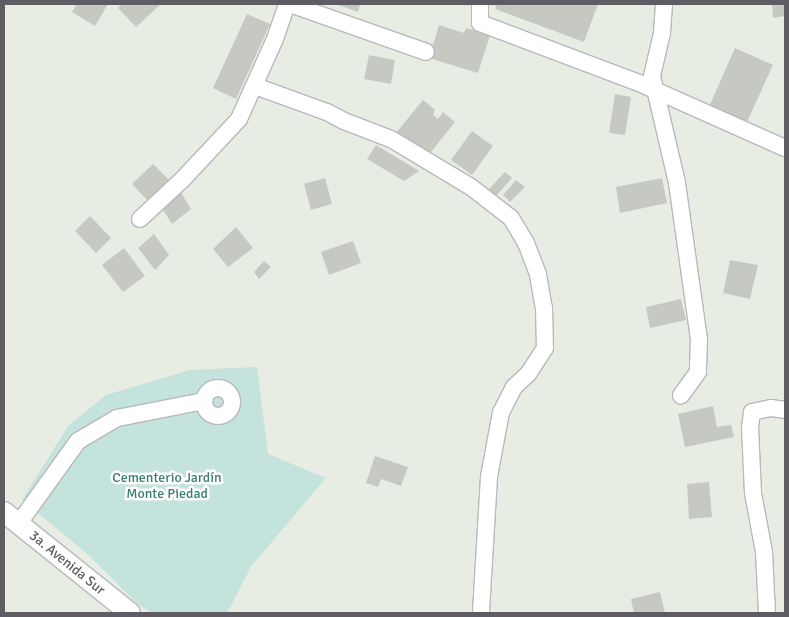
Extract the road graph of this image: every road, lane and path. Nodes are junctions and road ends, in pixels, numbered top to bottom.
1 (288, 4) edge
2 (480, 4) edge
3 (664, 4) edge
4 (426, 52) dead end
5 (255, 86) junction
6 (655, 91) junction
7 (785, 146) edge
8 (140, 218) dead end
9 (681, 395) dead end
10 (204, 401) dead end
11 (785, 410) edge
12 (11, 518) edge
13 (130, 613) edge
14 (481, 613) edge
15 (767, 613) edge

1 - 4 street
1 - 5 street
2 - 6 street
3 - 6 street
5 - 8 street
5 - 14 street
6 - 7 street
6 - 9 street
10 - 12 street
11 - 15 street
12 - 13 street, 3a. Avenida Sur

